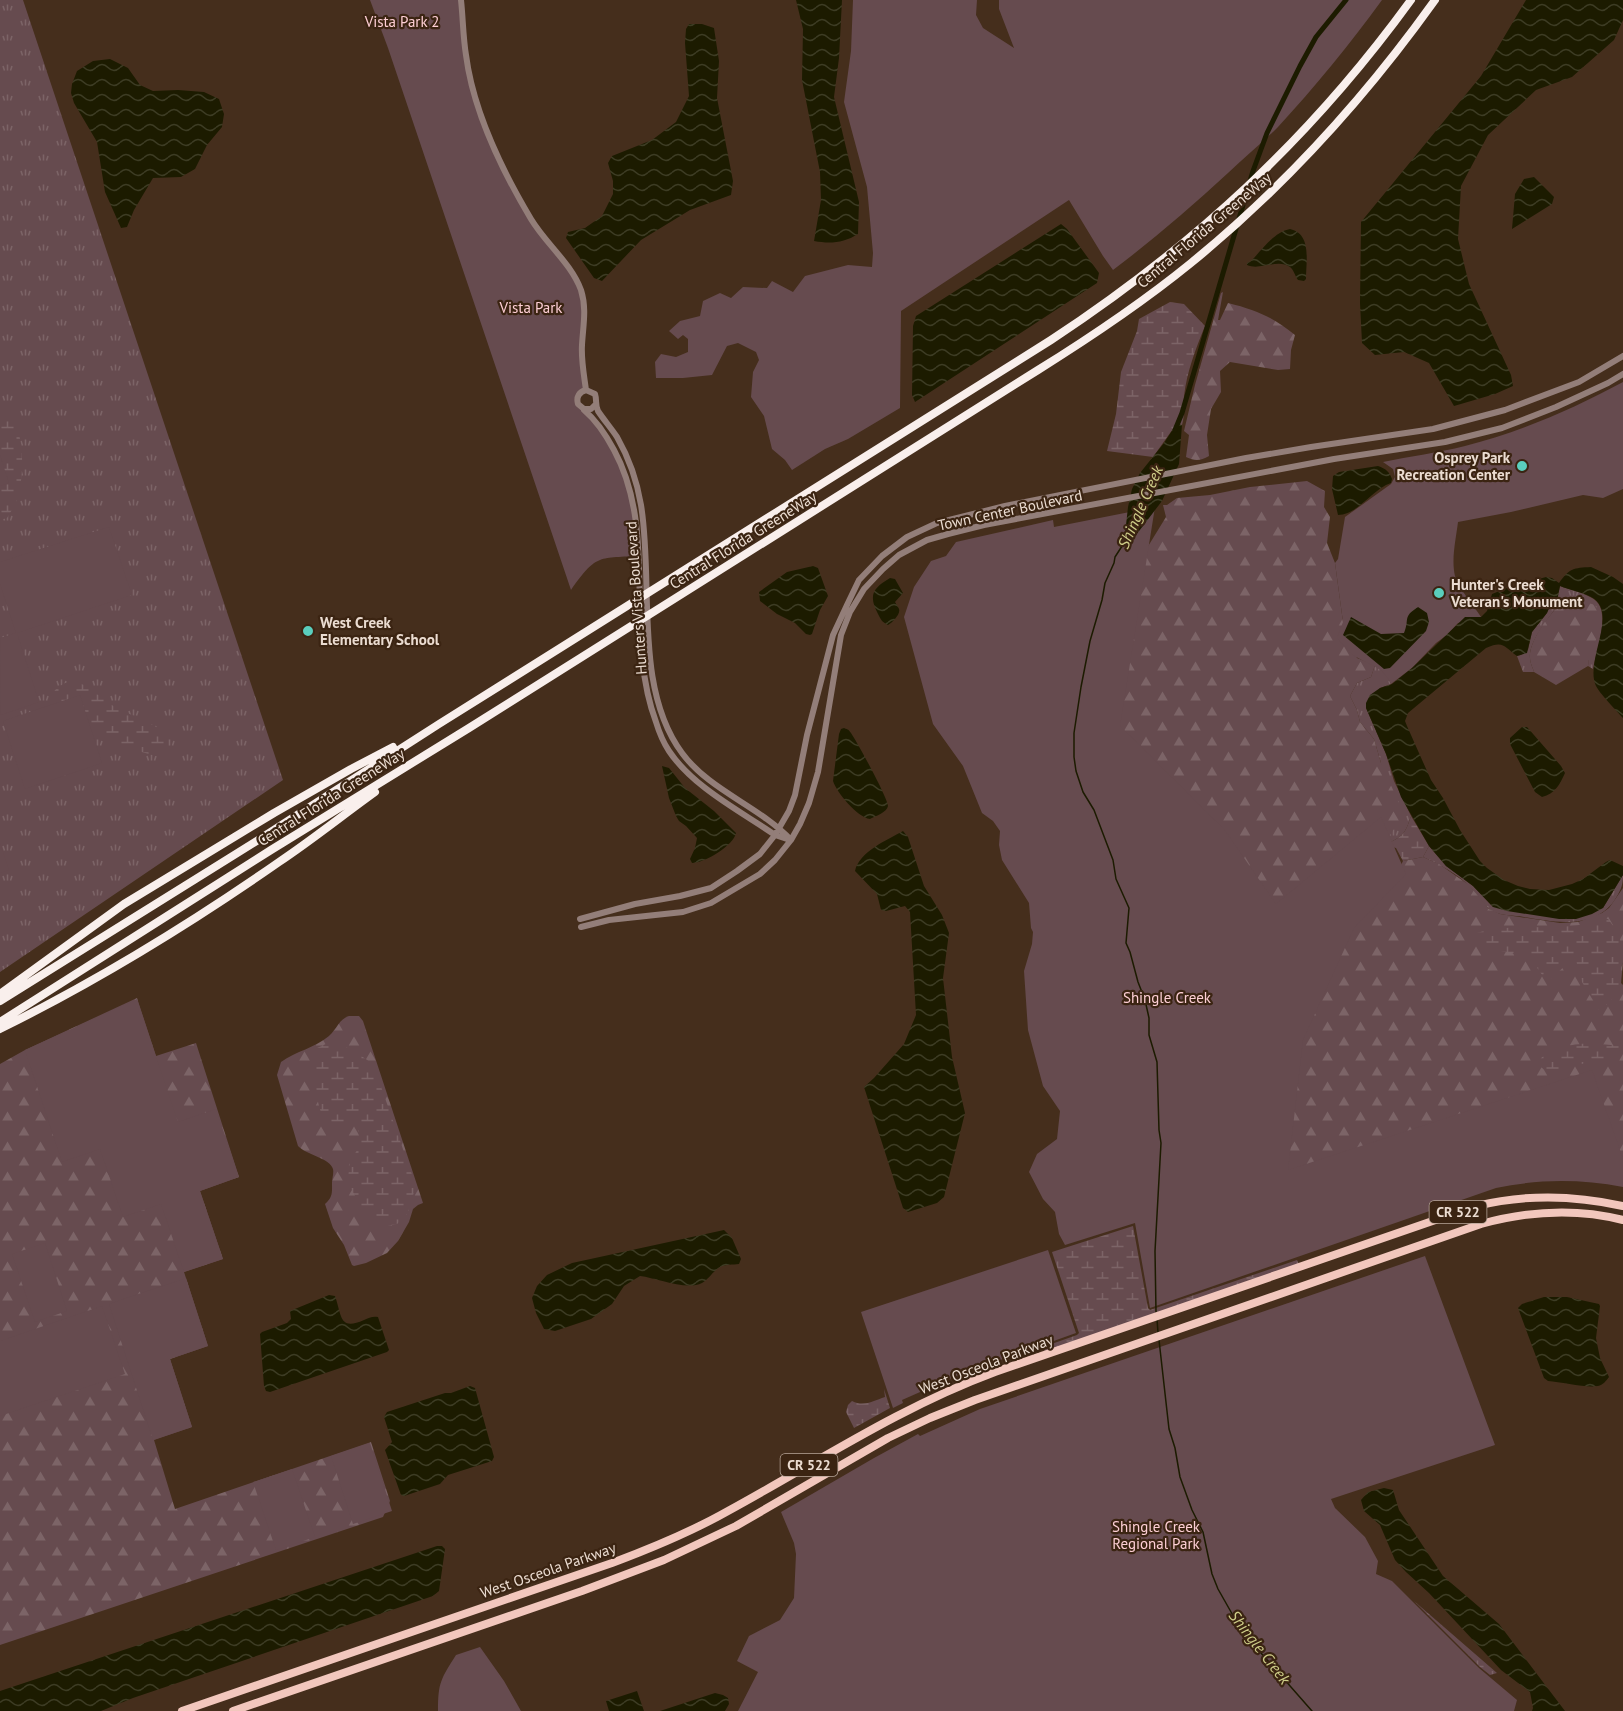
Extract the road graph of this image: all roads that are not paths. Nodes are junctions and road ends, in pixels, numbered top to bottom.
1 (461, 0) edge
2 (1411, 0) edge
3 (1435, 0) edge
4 (1623, 356) edge
5 (1623, 374) edge
6 (586, 390) junction
7 (596, 404) junction
8 (584, 409) junction
9 (439, 724) junction
10 (426, 754) junction
11 (779, 828) junction
12 (775, 835) junction
13 (791, 840) junction
14 (580, 919) dead end
15 (581, 927) dead end
16 (0, 994) edge
17 (0, 1001) edge
18 (0, 1022) edge
19 (0, 1029) edge
20 (1623, 1206) edge
21 (1623, 1220) edge
22 (182, 1711) edge
23 (233, 1711) edge

1 - 6 street
2 - 9 highway, Central Florida GreeneWay
3 - 10 highway, Central Florida GreeneWay
4 - 11 street, Town Center Boulevard
5 - 13 street, Town Center Boulevard
6 - 7 street
6 - 8 street
7 - 8 street
7 - 11 street, Hunters Vista Boulevard
8 - 12 street, Hunters Vista Boulevard
9 - 16 highway
9 - 17 highway, Central Florida GreeneWay
10 - 18 highway, Central Florida GreeneWay
10 - 19 highway
11 - 12 street, Town Center Boulevard
11 - 13 street, Hunters Vista Boulevard
12 - 13 street, Hunters Vista Boulevard
12 - 14 street, Town Center Boulevard
13 - 15 street, Town Center Boulevard
20 - 22 main road, West Osceola Parkway / CR 522
21 - 23 main road, West Osceola Parkway / CR 522

